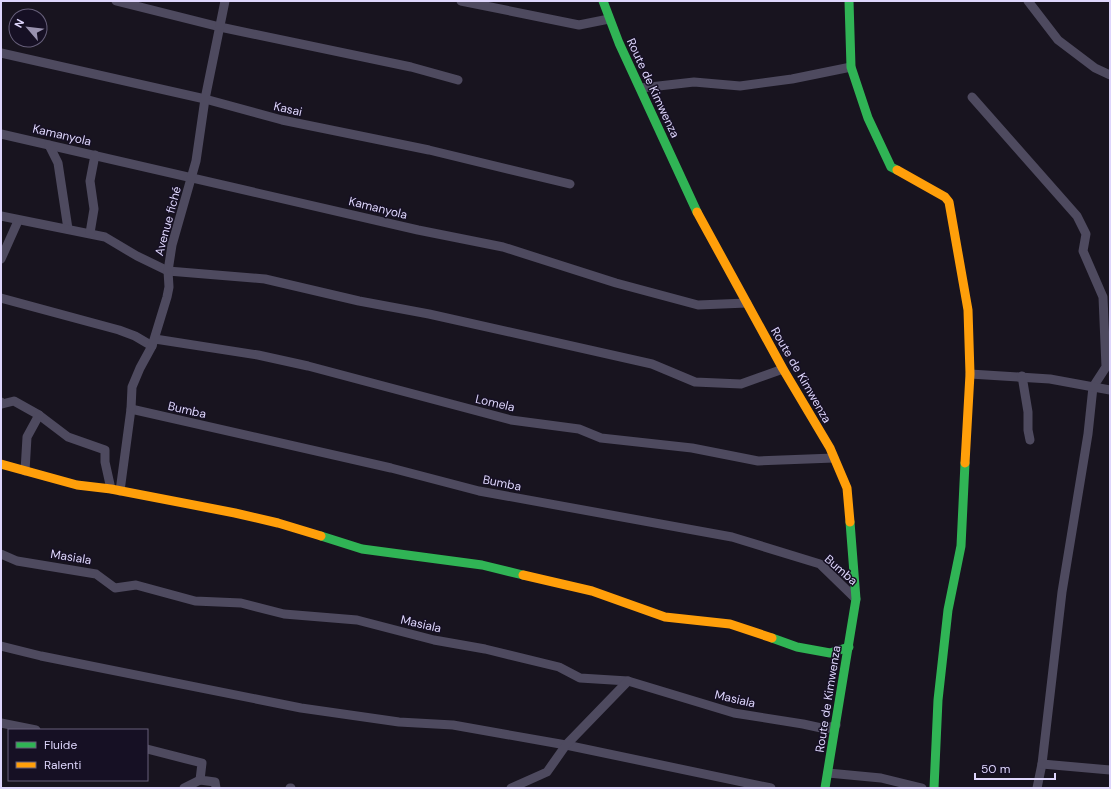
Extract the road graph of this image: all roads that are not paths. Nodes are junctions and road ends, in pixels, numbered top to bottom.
1 (116, 1) edge
2 (225, 1) edge
3 (461, 1) edge
4 (603, 1) edge
5 (849, 1) edge
6 (1028, 1) edge
7 (609, 19) junction
8 (220, 27) junction
9 (1, 53) edge
10 (851, 67) junction
11 (1110, 75) edge
12 (458, 80) dead end
13 (641, 88) junction
14 (972, 98) dead end
15 (205, 99) junction
16 (1, 134) edge
17 (49, 145) junction
18 (95, 155) junction
19 (192, 177) junction
20 (570, 184) dead end
21 (1, 216) edge
22 (18, 221) junction
23 (68, 229) junction
24 (90, 233) junction
25 (1, 259) edge
26 (168, 271) junction
27 (1, 298) edge
28 (747, 302) junction
29 (154, 343) junction
30 (783, 369) junction
31 (970, 374) junction
32 (1022, 376) junction
33 (1093, 387) junction
34 (1110, 390) edge
35 (1, 402) edge
36 (131, 409) junction
37 (39, 415) junction
38 (1030, 440) dead end
39 (834, 458) junction
40 (1, 464) edge
41 (25, 471) junction
42 (116, 490) junction
43 (1, 554) edge
44 (856, 599) junction
45 (1, 646) edge
46 (849, 647) junction
47 (628, 682) junction
48 (1, 723) edge
49 (836, 725) junction
50 (31, 729) edge
51 (566, 745) junction
52 (148, 749) edge
53 (1042, 764) junction
54 (1110, 770) edge
55 (828, 773) junction
56 (200, 780) junction
57 (184, 788) edge
58 (216, 788) edge
59 (511, 788) edge
60 (770, 788) edge
61 (825, 788) edge
62 (922, 788) edge
63 (934, 788) edge
64 (1037, 788) edge

1 - 8 street
2 - 8 street, Avenue fiché
3 - 7 street
4 - 7 street, Route de Kimwenza
5 - 10 street
6 - 11 street
7 - 13 street, Route de Kimwenza
8 - 12 street
8 - 15 street, Avenue fiché
9 - 15 street, Kasai
10 - 13 street
10 - 31 street
13 - 28 street, Route de Kimwenza
14 - 33 street
15 - 19 street, Avenue fiché
15 - 20 street, Kasai
16 - 17 street, Kamanyola
17 - 18 street, Kamanyola
17 - 23 street
18 - 19 street, Kamanyola
18 - 24 street
19 - 26 street, Avenue fiché
19 - 28 street, Kamanyola
21 - 22 street
22 - 23 street
22 - 25 street
23 - 24 street
24 - 26 street
26 - 29 street, Avenue fiché
26 - 30 street
27 - 29 street
28 - 30 street, Route de Kimwenza
29 - 36 street, Avenue fiché
29 - 39 street, Lomela
30 - 39 street, Route de Kimwenza
31 - 32 street
31 - 63 street
32 - 33 street
32 - 38 street
33 - 34 street
33 - 53 street
35 - 37 street
36 - 42 street, Avenue fiché
36 - 44 street, Bumba
37 - 41 street
37 - 42 street
39 - 44 street, Route de Kimwenza
40 - 41 street
41 - 42 street
42 - 46 street
43 - 47 street, Masiala
44 - 46 street, Route de Kimwenza
45 - 51 street
46 - 49 street, Route de Kimwenza
47 - 49 street, Masiala
47 - 51 street
48 - 50 street
49 - 55 street, Route de Kimwenza
51 - 59 street
51 - 60 street
52 - 56 street
53 - 54 street
53 - 64 street
55 - 61 street, Route de Kimwenza
55 - 62 street
56 - 57 street
56 - 58 street

